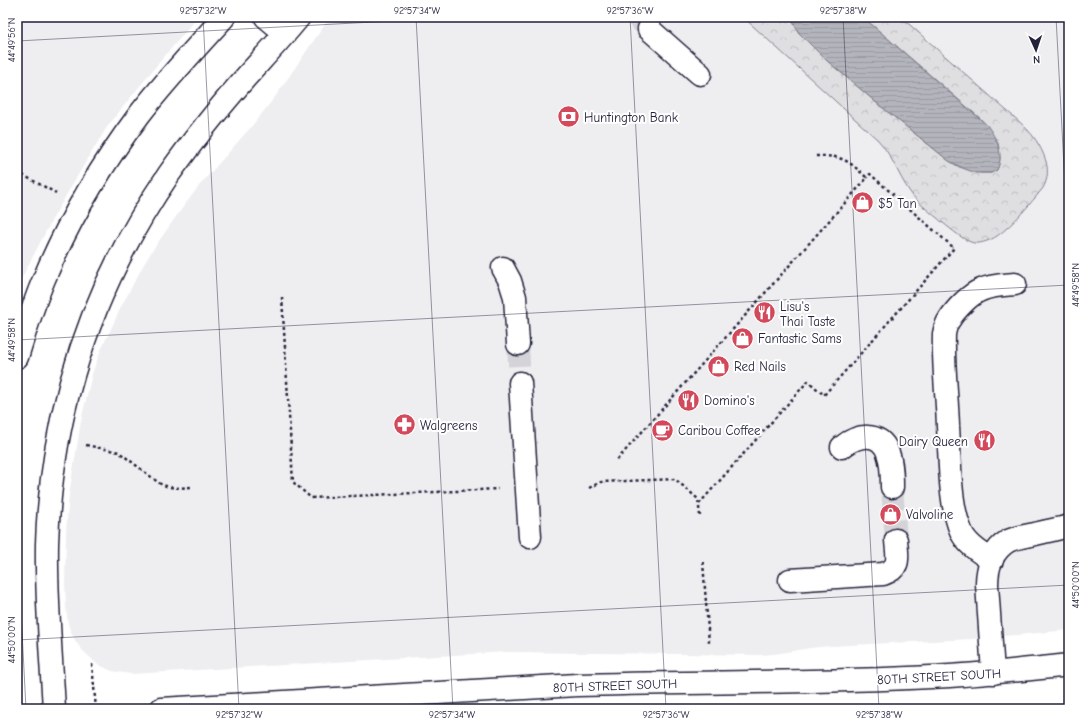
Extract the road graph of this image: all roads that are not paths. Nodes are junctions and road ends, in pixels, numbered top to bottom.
1 (224, 17) edge
2 (266, 17) edge
3 (299, 17) edge
4 (649, 29) tunnel mouth
5 (286, 33) junction
6 (700, 74) dead end
7 (503, 268) dead end
8 (1015, 284) dead end
9 (518, 344) tunnel mouth
10 (17, 357) edge
11 (520, 383) tunnel mouth
12 (842, 447) dead end
13 (892, 487) tunnel mouth
14 (1069, 526) edge
15 (530, 537) dead end
16 (896, 540) tunnel mouth
17 (992, 560) junction
18 (790, 580) dead end
19 (1069, 665) edge
20 (993, 673) junction
21 (54, 709) edge
22 (161, 709) edge

1 - 10 street
2 - 5 street
3 - 5 street
4 - 6 street
5 - 21 street
7 - 9 street
8 - 17 street
11 - 15 street
12 - 13 street
14 - 17 street
16 - 18 street
17 - 20 street
19 - 20 street, 80TH STREET SOUTH
20 - 22 street, 80TH STREET SOUTH

